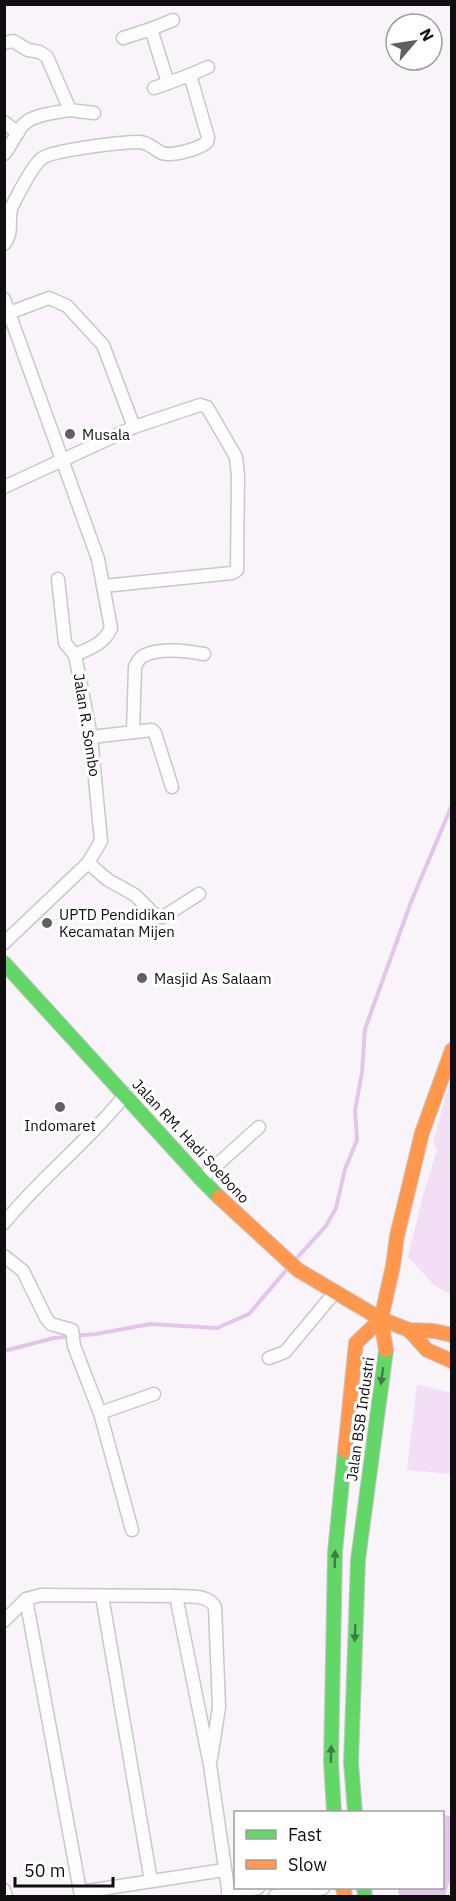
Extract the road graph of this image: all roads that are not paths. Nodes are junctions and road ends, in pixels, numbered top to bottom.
1 (173, 20) dead end
2 (151, 28) junction
3 (123, 38) dead end
4 (4, 44) edge
5 (208, 67) dead end
6 (190, 75) junction
7 (168, 83) junction
8 (154, 88) dead end
9 (70, 110) junction
10 (94, 113) dead end
11 (4, 122) edge
12 (18, 132) junction
13 (4, 154) edge
14 (4, 244) edge
15 (4, 299) edge
16 (9, 313) junction
17 (134, 427) junction
18 (61, 460) junction
19 (4, 487) edge
20 (58, 579) dead end
21 (103, 586) junction
22 (204, 654) dead end
23 (75, 655) junction
24 (133, 732) junction
25 (92, 737) junction
26 (172, 787) dead end
27 (88, 863) junction
28 (200, 894) dead end
29 (4, 943) edge
30 (4, 963) edge
31 (18, 976) junction
32 (4, 986) edge
33 (452, 1050) edge
34 (126, 1094) junction
35 (259, 1127) dead end
36 (201, 1179) junction
37 (4, 1223) edge
38 (4, 1256) edge
39 (335, 1292) junction
40 (381, 1319) junction
41 (409, 1330) junction
42 (452, 1335) edge
43 (268, 1358) dead end
44 (452, 1361) edge
45 (154, 1394) dead end
46 (100, 1413) junction
47 (132, 1530) dead end
48 (102, 1596) junction
49 (176, 1596) junction
50 (26, 1599) junction
51 (4, 1621) edge
52 (210, 1765) junction
53 (334, 1811) edge
54 (355, 1811) edge
55 (224, 1870) junction
56 (151, 1881) junction
57 (250, 1889) edge
58 (312, 1889) edge
59 (4, 1890) edge
60 (81, 1894) edge
61 (229, 1894) edge
62 (6, 1896) edge
63 (275, 1896) edge

1 - 2 street
2 - 3 street
2 - 7 street
4 - 9 street
5 - 6 street
6 - 7 street
6 - 14 street
7 - 8 street
9 - 10 street
9 - 12 street
11 - 12 street
12 - 13 street
15 - 16 street, Jalan R. Sombo
16 - 17 street
16 - 18 street, Jalan R. Sombo
17 - 18 street
17 - 21 street
18 - 19 street
18 - 21 street, Jalan R. Sombo
20 - 23 street
21 - 23 street, Jalan R. Sombo
22 - 24 street
23 - 25 street, Jalan R. Sombo
24 - 25 street
24 - 26 street
25 - 27 street, Jalan R. Sombo
27 - 28 street
27 - 29 street, Jalan R. Sombo
30 - 31 street, Jalan RM. Hadi Soebono
31 - 32 street
31 - 34 street, Jalan RM. Hadi Soebono
33 - 40 street
34 - 36 street, Jalan RM. Hadi Soebono
34 - 37 street
35 - 36 street
36 - 39 street, Jalan RM. Hadi Soebono
38 - 46 street
39 - 40 street, Jalan RM. Hadi Soebono
39 - 43 street
40 - 41 street, Jalan RM. Hadi Soebono
53 -> 40 street, Jalan BSB Industri
40 -> 54 street, Jalan BSB Industri
41 - 42 street, Jalan RM. Hadi Soebono
41 - 44 street, Jalan RM. Hadi Soebono
45 - 46 street
46 - 47 street
48 - 49 street
48 - 50 street
48 - 56 street
49 - 52 street
49 - 52 street
50 - 51 street
50 - 60 street
52 - 55 street
55 - 56 street
55 - 61 street
56 - 60 street
57 - 61 street
58 - 63 street
59 - 62 street

